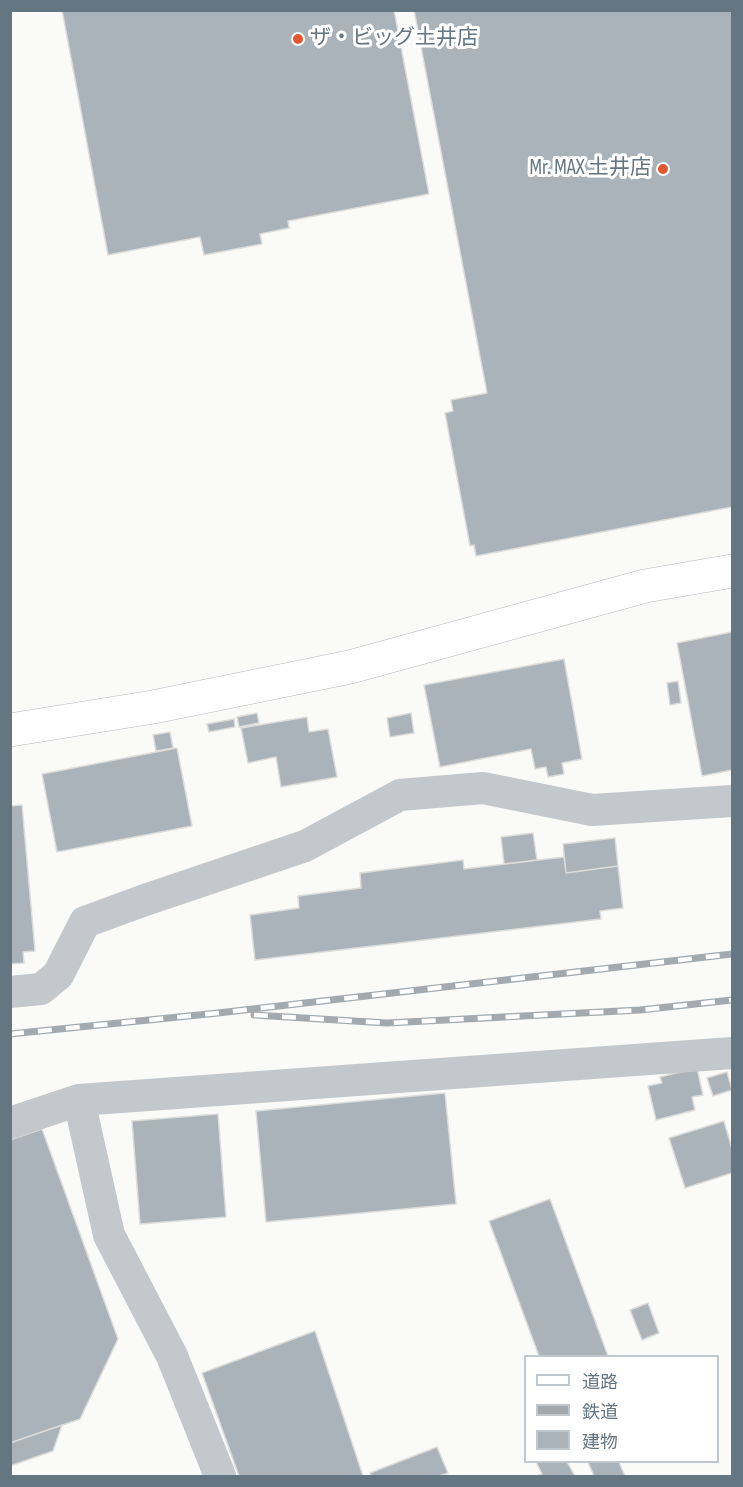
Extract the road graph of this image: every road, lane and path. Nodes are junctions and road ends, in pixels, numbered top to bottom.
1 (732, 571) edge
2 (10, 730) edge
3 (732, 801) edge
4 (10, 992) edge
5 (732, 1053) edge
6 (79, 1100) junction
7 (10, 1123) edge
8 (220, 1476) edge

1 - 2 street
3 - 4 street
5 - 6 street
6 - 7 street
6 - 8 street

